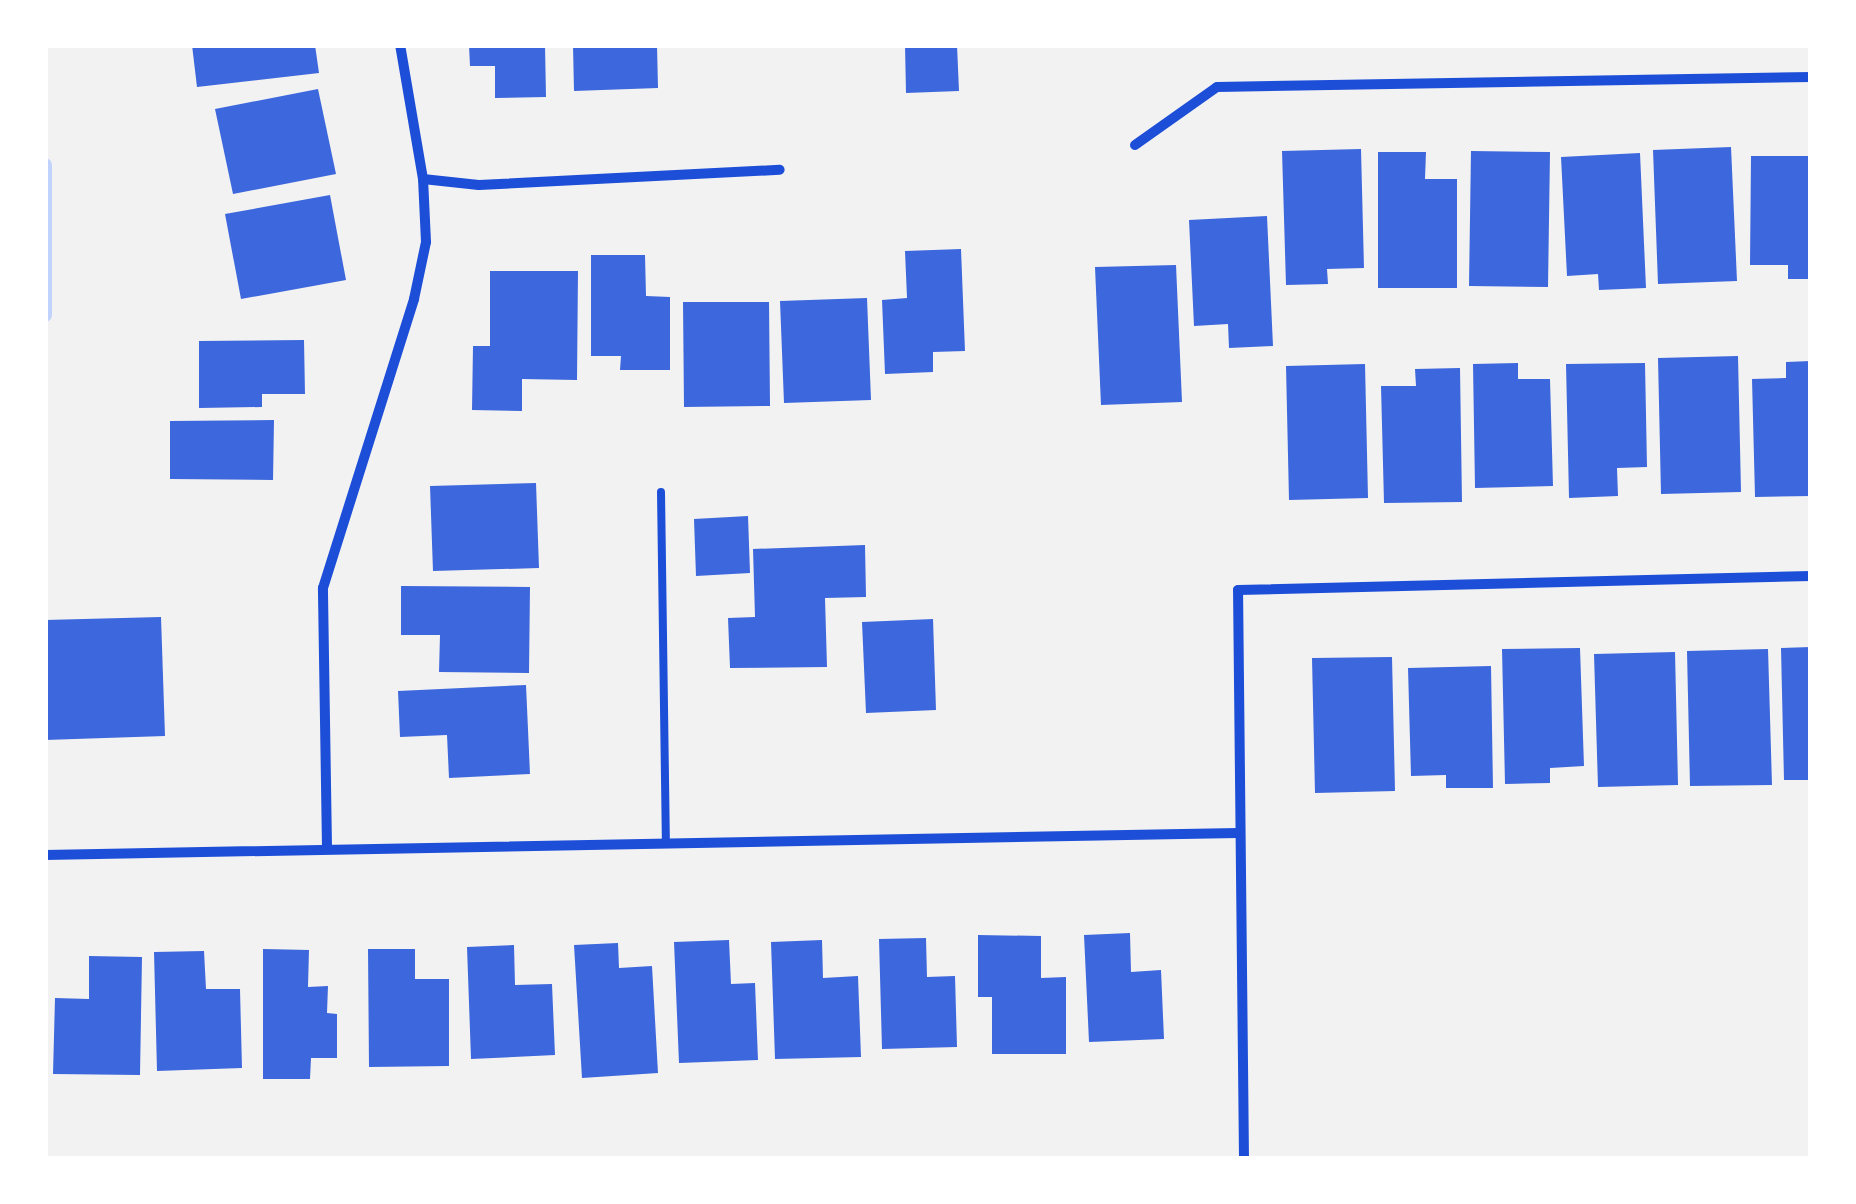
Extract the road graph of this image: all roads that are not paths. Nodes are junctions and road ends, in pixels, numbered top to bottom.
1 (400, 45) edge
2 (1811, 77) edge
3 (1135, 144) dead end
4 (780, 170) dead end
5 (423, 180) junction
6 (661, 492) dead end
7 (1811, 576) edge
8 (1238, 833) junction
9 (666, 842) junction
10 (327, 848) junction
11 (45, 855) edge
12 (1244, 1159) edge

1 - 5 street
2 - 3 street
4 - 5 street
5 - 10 street
6 - 9 lane
7 - 8 street
8 - 9 street
8 - 12 street
9 - 10 street
10 - 11 street

